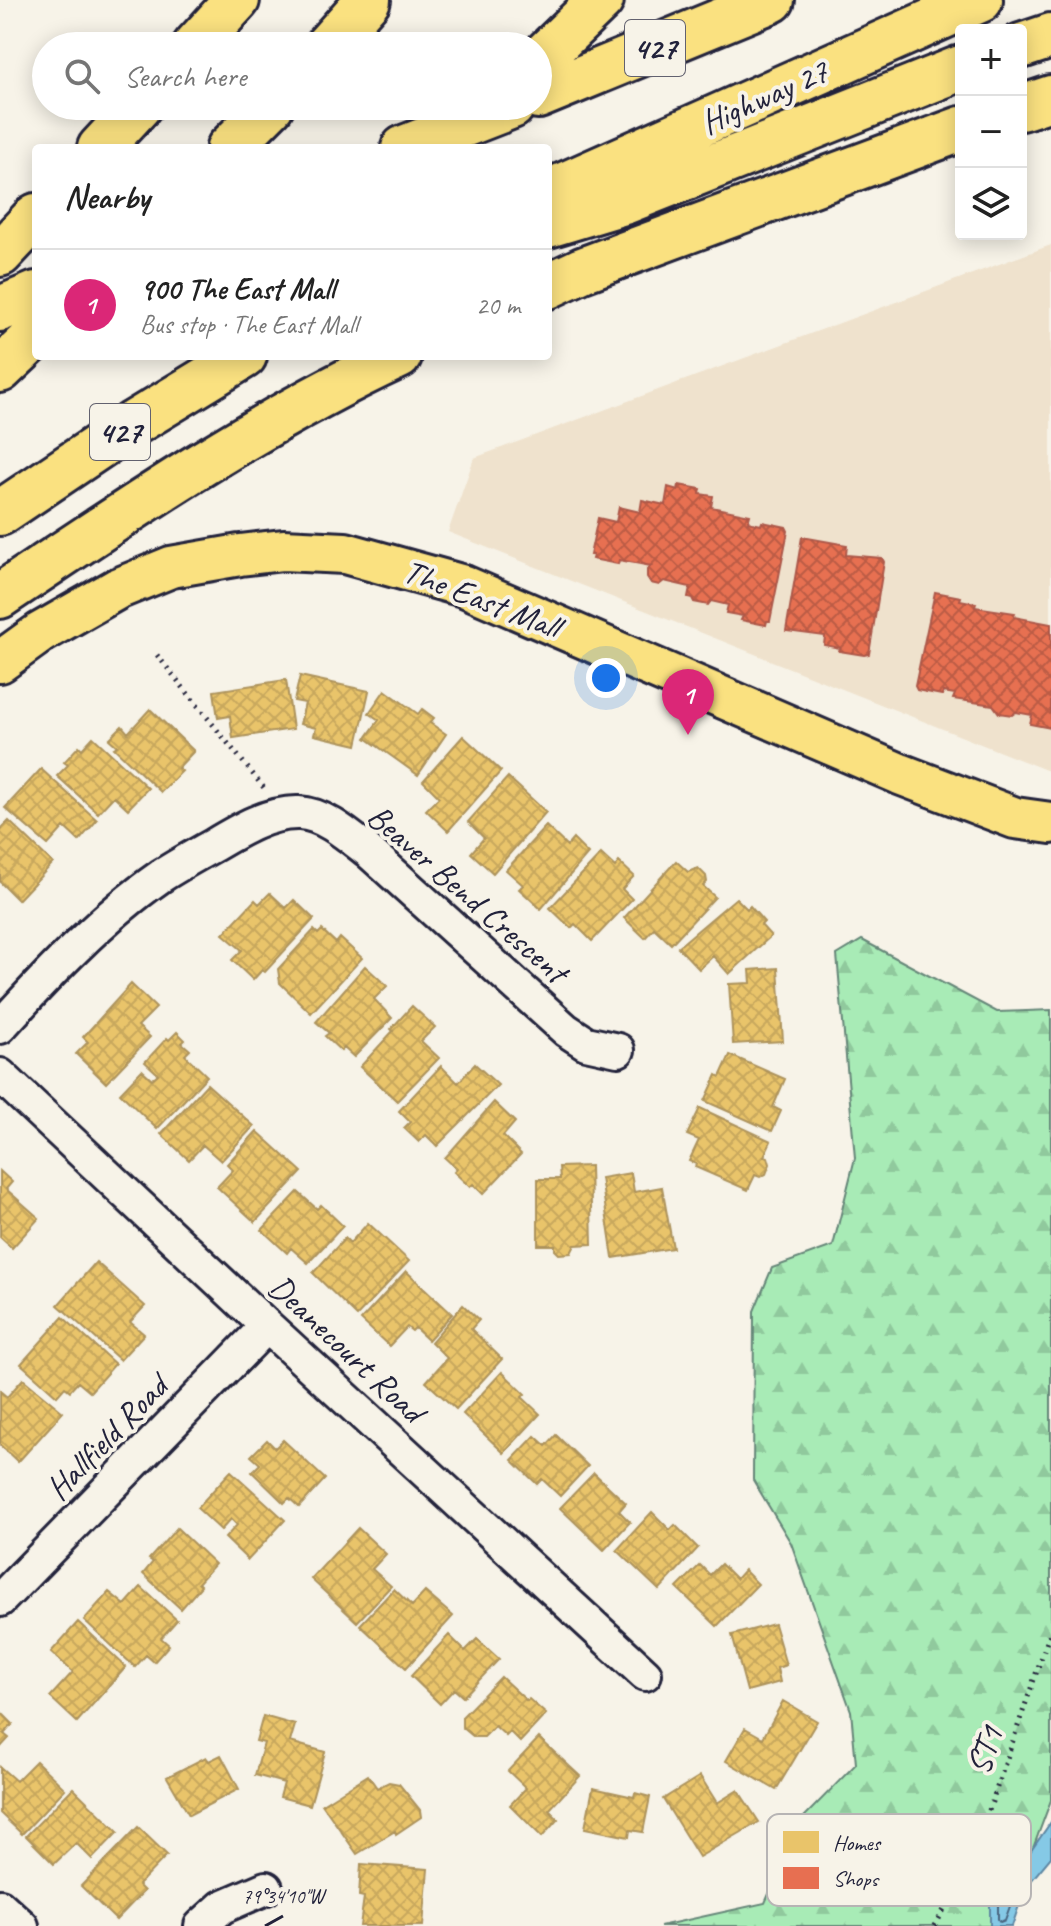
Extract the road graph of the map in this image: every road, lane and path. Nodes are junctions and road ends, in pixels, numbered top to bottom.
1 (237, 0) edge
2 (368, 0) edge
3 (601, 0) edge
4 (772, 0) edge
5 (980, 0) edge
6 (208, 32) edge
7 (339, 32) edge
8 (1051, 36) edge
9 (1027, 44) edge
10 (552, 47) edge
11 (955, 70) edge
12 (552, 90) edge
13 (1051, 98) edge
14 (1027, 106) edge
15 (126, 120) edge
16 (257, 120) edge
17 (430, 120) edge
18 (476, 120) edge
19 (955, 131) edge
20 (104, 144) edge
21 (233, 144) edge
22 (383, 144) edge
23 (414, 144) edge
24 (552, 190) edge
25 (552, 224) edge
26 (552, 284) edge
27 (32, 296) edge
28 (0, 309) edge
29 (237, 360) edge
30 (391, 360) edge
31 (0, 513) edge
32 (0, 596) edge
33 (157, 655) dead end
34 (0, 662) edge
35 (270, 796) dead end
36 (1051, 823) edge
37 (0, 1027) edge
38 (618, 1050) dead end
39 (0, 1075) edge
40 (267, 1326) junction
41 (0, 1600) edge
42 (1051, 1630) edge
43 (645, 1674) dead end
44 (988, 1814) edge
45 (266, 1888) dead end
46 (0, 1906) edge
47 (946, 1906) edge
48 (22, 1926) edge
49 (201, 1926) edge
50 (935, 1926) edge

1 - 6 highway
2 - 7 highway
3 - 10 highway
4 - 12 highway, 427
5 - 24 highway, Highway 27
8 - 9 highway
11 - 25 highway
13 - 14 highway
15 - 20 highway
16 - 21 highway
17 - 22 highway
18 - 23 highway
19 - 26 highway
27 - 28 highway
29 - 31 highway, 427
30 - 32 highway
33 - 35 path
34 - 36 main road, The East Mall
37 - 38 street, Beaver Bend Crescent
39 - 40 street, Deanecourt Road
40 - 41 street, Hallfield Road
40 - 43 street, Deanecourt Road
42 - 44 path, ST1
45 - 49 street
46 - 48 street
47 - 50 path, ST1

